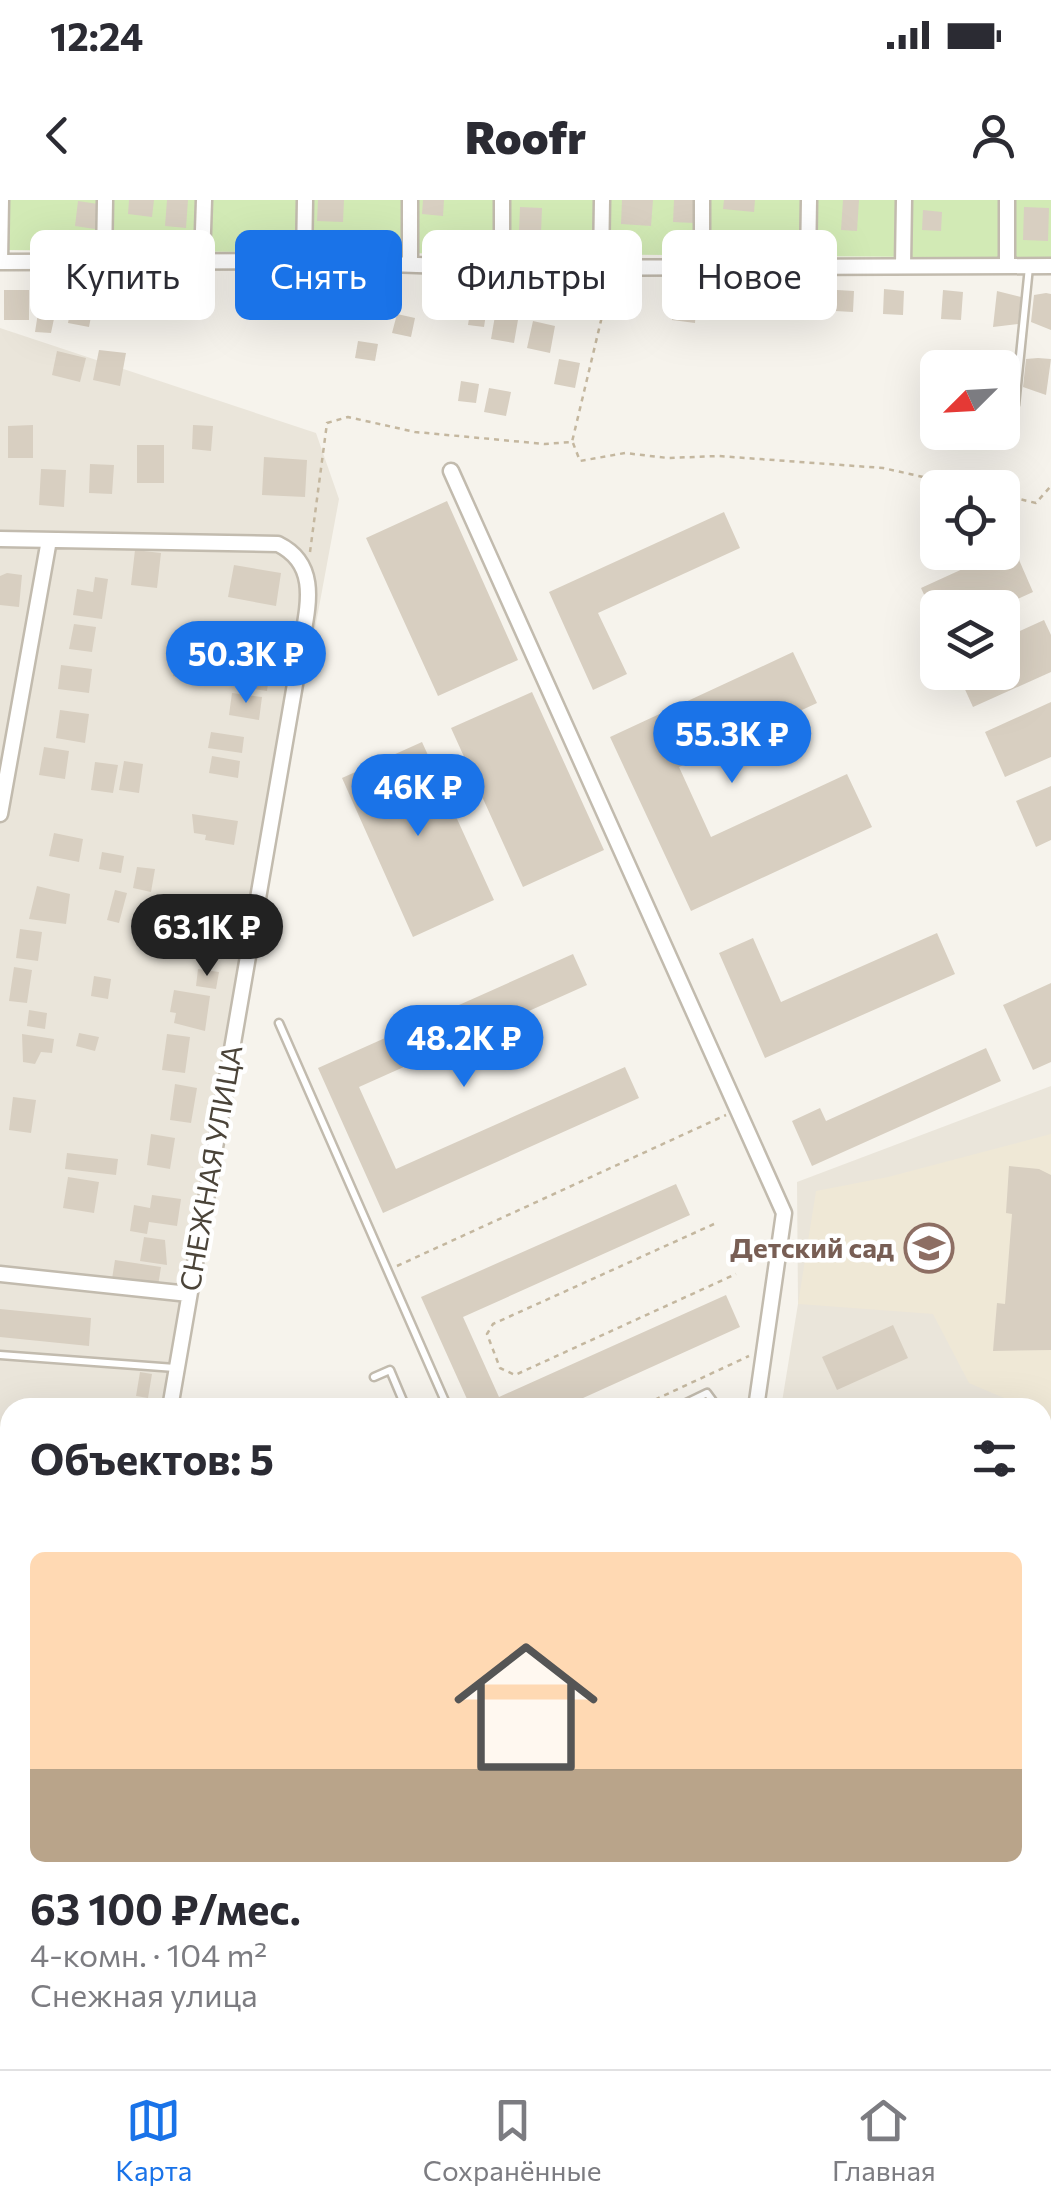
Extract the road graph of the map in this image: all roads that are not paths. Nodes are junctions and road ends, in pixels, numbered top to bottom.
1 (1, 200) edge
2 (105, 200) edge
3 (204, 200) edge
4 (305, 200) edge
5 (410, 200) edge
6 (502, 200) edge
7 (602, 200) edge
8 (702, 200) edge
9 (810, 200) edge
10 (904, 200) edge
11 (1007, 200) edge
12 (105, 230) edge
13 (203, 230) edge
14 (305, 230) edge
15 (502, 230) edge
16 (602, 230) edge
17 (702, 230) edge
18 (809, 230) edge
19 (0, 262) edge
20 (30, 262) edge
21 (402, 264) edge
22 (410, 264) junction
23 (422, 265) edge
24 (837, 266) edge
25 (903, 266) junction
26 (1006, 266) junction
27 (1029, 266) junction
28 (1051, 266) edge
29 (1020, 355) edge
30 (451, 471) dead end
31 (0, 539) edge
32 (49, 540) junction
33 (0, 814) edge
34 (280, 1023) dead end
35 (0, 1274) edge
36 (189, 1294) junction
37 (0, 1355) edge
38 (176, 1368) junction
39 (374, 1376) dead end
40 (172, 1398) edge
41 (402, 1398) edge
42 (444, 1398) edge
43 (758, 1398) edge

1 - 19 street
2 - 12 street
3 - 13 street
4 - 14 street
5 - 22 street
6 - 15 street
7 - 16 street
8 - 17 street
9 - 18 street
10 - 25 street
11 - 26 street
19 - 20 street
21 - 22 street
22 - 23 street
24 - 25 street
25 - 26 street
26 - 27 street
27 - 28 street
27 - 29 lane
30 - 43 street
31 - 32 street
32 - 33 street
32 - 36 street, СНЕЖНАЯ УЛИЦА
34 - 42 lane
35 - 36 street
36 - 38 street, СНЕЖНАЯ УЛИЦА
37 - 38 lane
38 - 40 street, СНЕЖНАЯ УЛИЦА
39 - 41 lane

